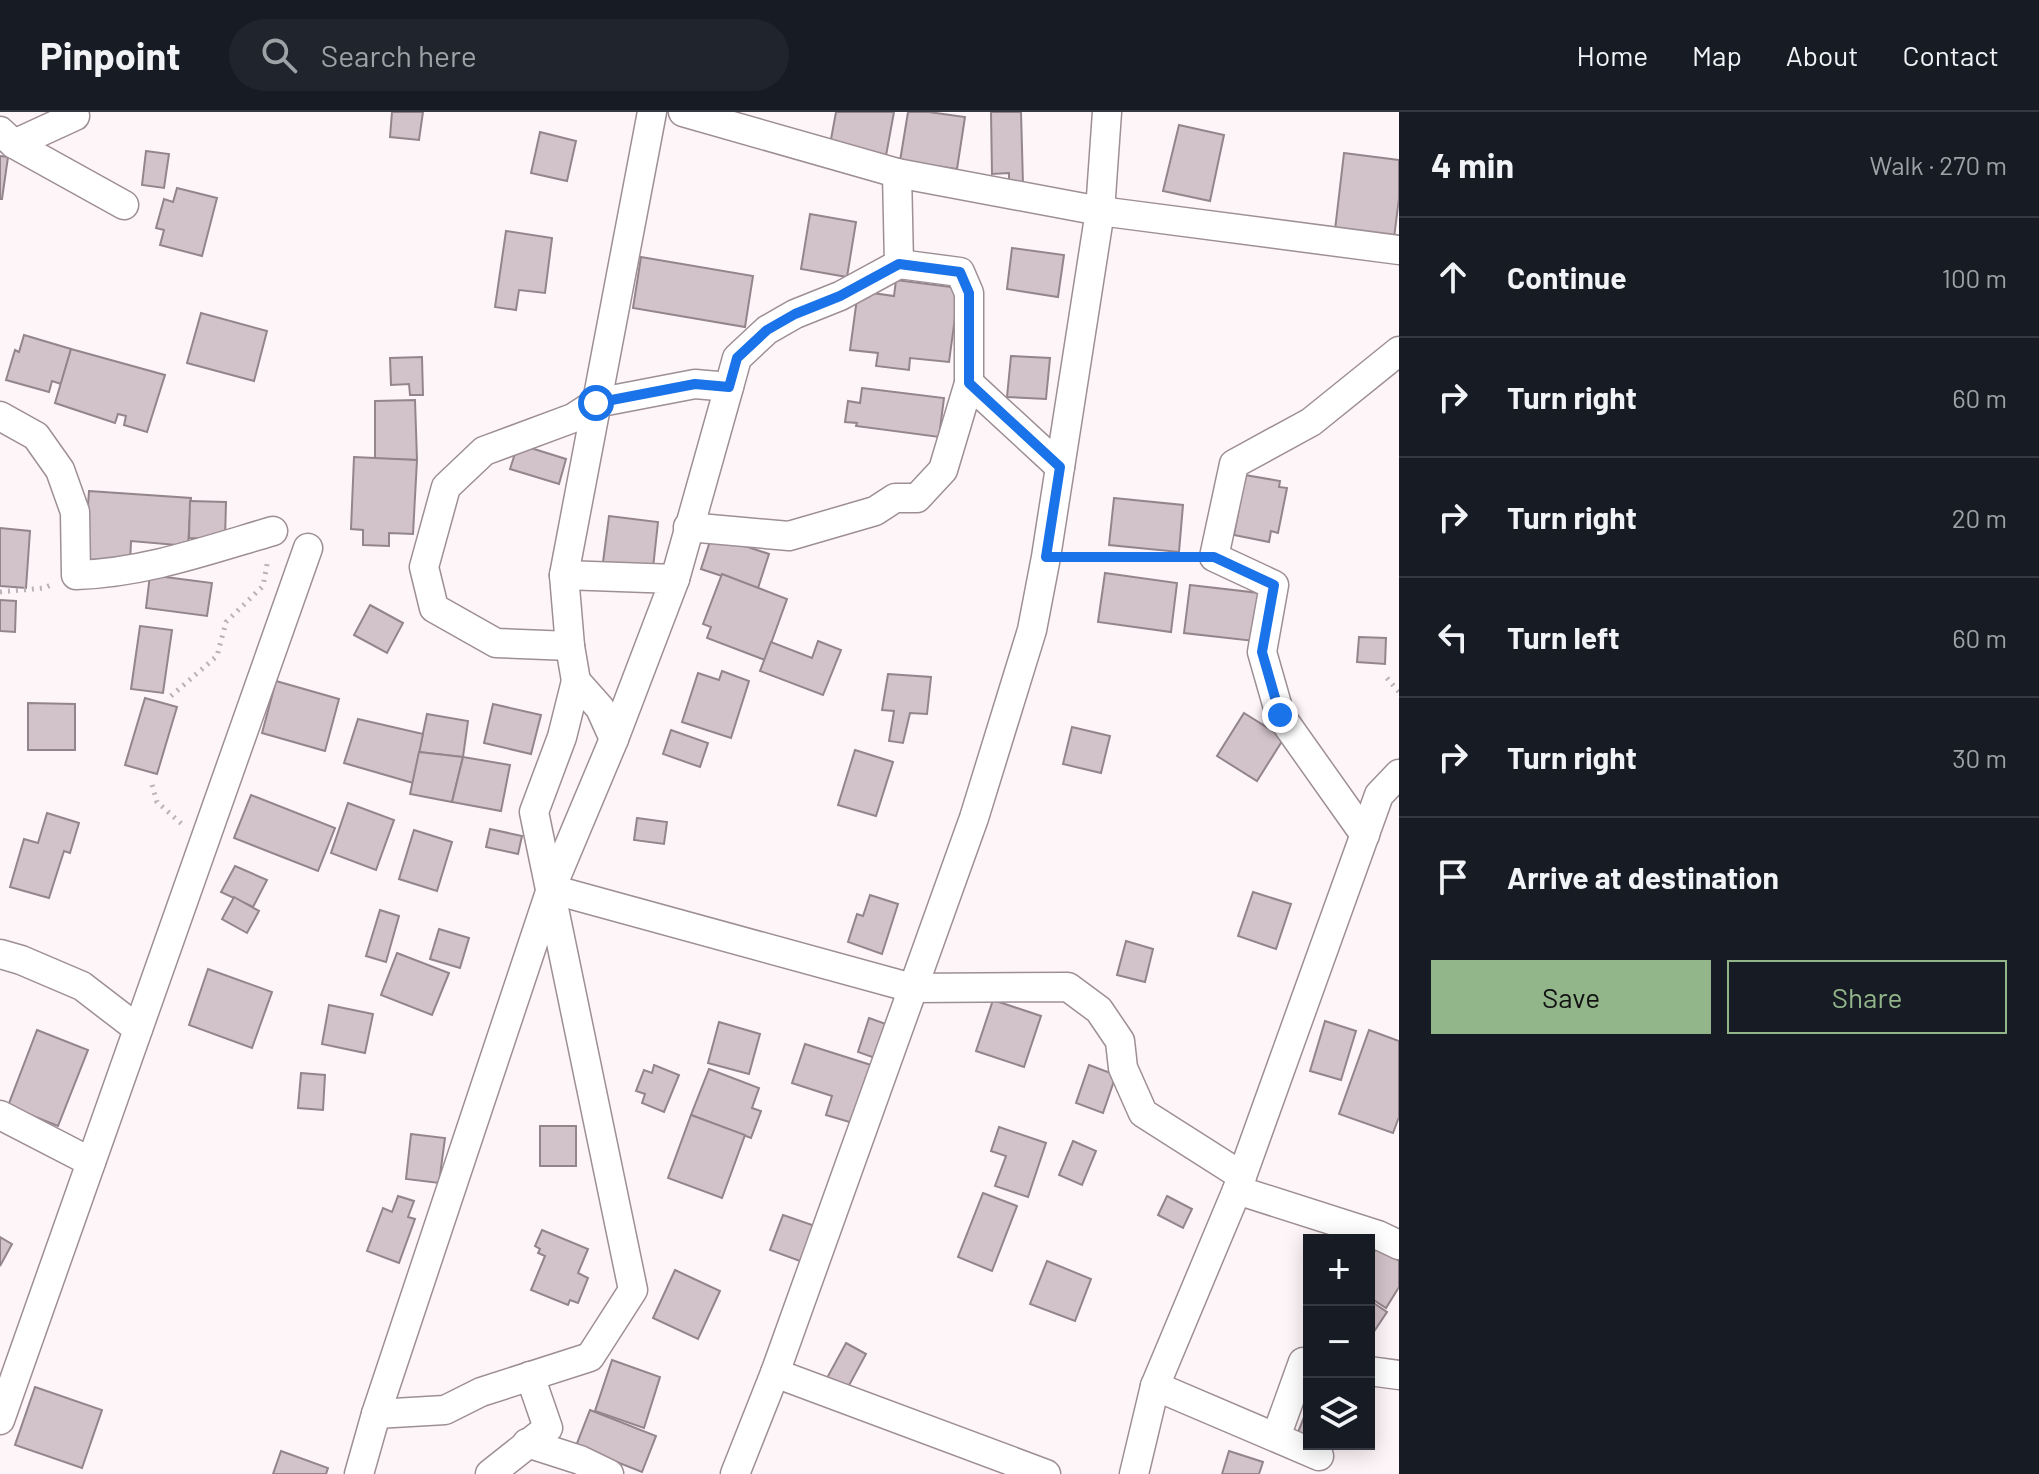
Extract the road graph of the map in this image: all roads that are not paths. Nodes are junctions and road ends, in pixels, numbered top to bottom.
1 (652, 112) edge
2 (683, 112) edge
3 (1107, 112) edge
4 (75, 116) dead end
5 (7, 137) edge
6 (897, 173) junction
7 (124, 205) dead end
8 (1100, 211) junction
9 (1399, 250) edge
10 (899, 264) junction
11 (1399, 351) edge
12 (969, 383) junction
13 (729, 387) junction
14 (596, 403) junction
15 (0, 416) edge
16 (1060, 467) junction
17 (688, 527) junction
18 (273, 531) road end
19 (308, 548) dead end
20 (564, 575) junction
21 (675, 579) junction
22 (570, 646) junction
23 (576, 681) junction
24 (614, 739) junction
25 (1399, 774) edge
26 (1365, 835) junction
27 (551, 889) junction
28 (0, 954) edge
29 (912, 988) junction
30 (138, 1029) junction
31 (0, 1115) edge
32 (91, 1162) junction
33 (1240, 1183) junction
34 (1399, 1245) edge
35 (1303, 1362) edge
36 (1375, 1372) edge
37 (775, 1373) junction
38 (1399, 1375) edge
39 (530, 1376) junction
40 (1155, 1386) junction
41 (376, 1414) junction
42 (0, 1420) edge
43 (1276, 1437) junction
44 (527, 1443) junction
45 (1319, 1456) dead end
46 (359, 1474) edge
47 (490, 1474) edge
48 (609, 1474) edge
49 (735, 1474) edge
50 (1046, 1474) edge
51 (1134, 1474) edge

1 - 14 street
2 - 6 street
3 - 8 street
4 - 5 street
5 - 7 street
6 - 8 street
6 - 10 street
8 - 9 street
8 - 16 street
10 - 12 street
10 - 13 street
11 - 26 street
12 - 16 street
12 - 17 street
13 - 14 street
13 - 17 street
14 - 20 street
14 - 22 street
15 - 18 street
16 - 29 street
17 - 21 street
19 - 30 street
20 - 21 street
20 - 22 street
21 - 24 street
22 - 23 street
23 - 24 street
23 - 27 street
24 - 27 street
25 - 26 street
26 - 33 street
27 - 29 street
27 - 39 street
27 - 41 street
28 - 30 street
29 - 33 street
29 - 37 street
30 - 32 street
31 - 32 street
32 - 42 street
33 - 34 street
33 - 40 street
35 - 43 street
36 - 38 street
37 - 49 street
37 - 50 street
39 - 41 street
39 - 44 street
40 - 43 street
40 - 51 street
41 - 46 street
43 - 45 street
44 - 47 street
44 - 48 street

